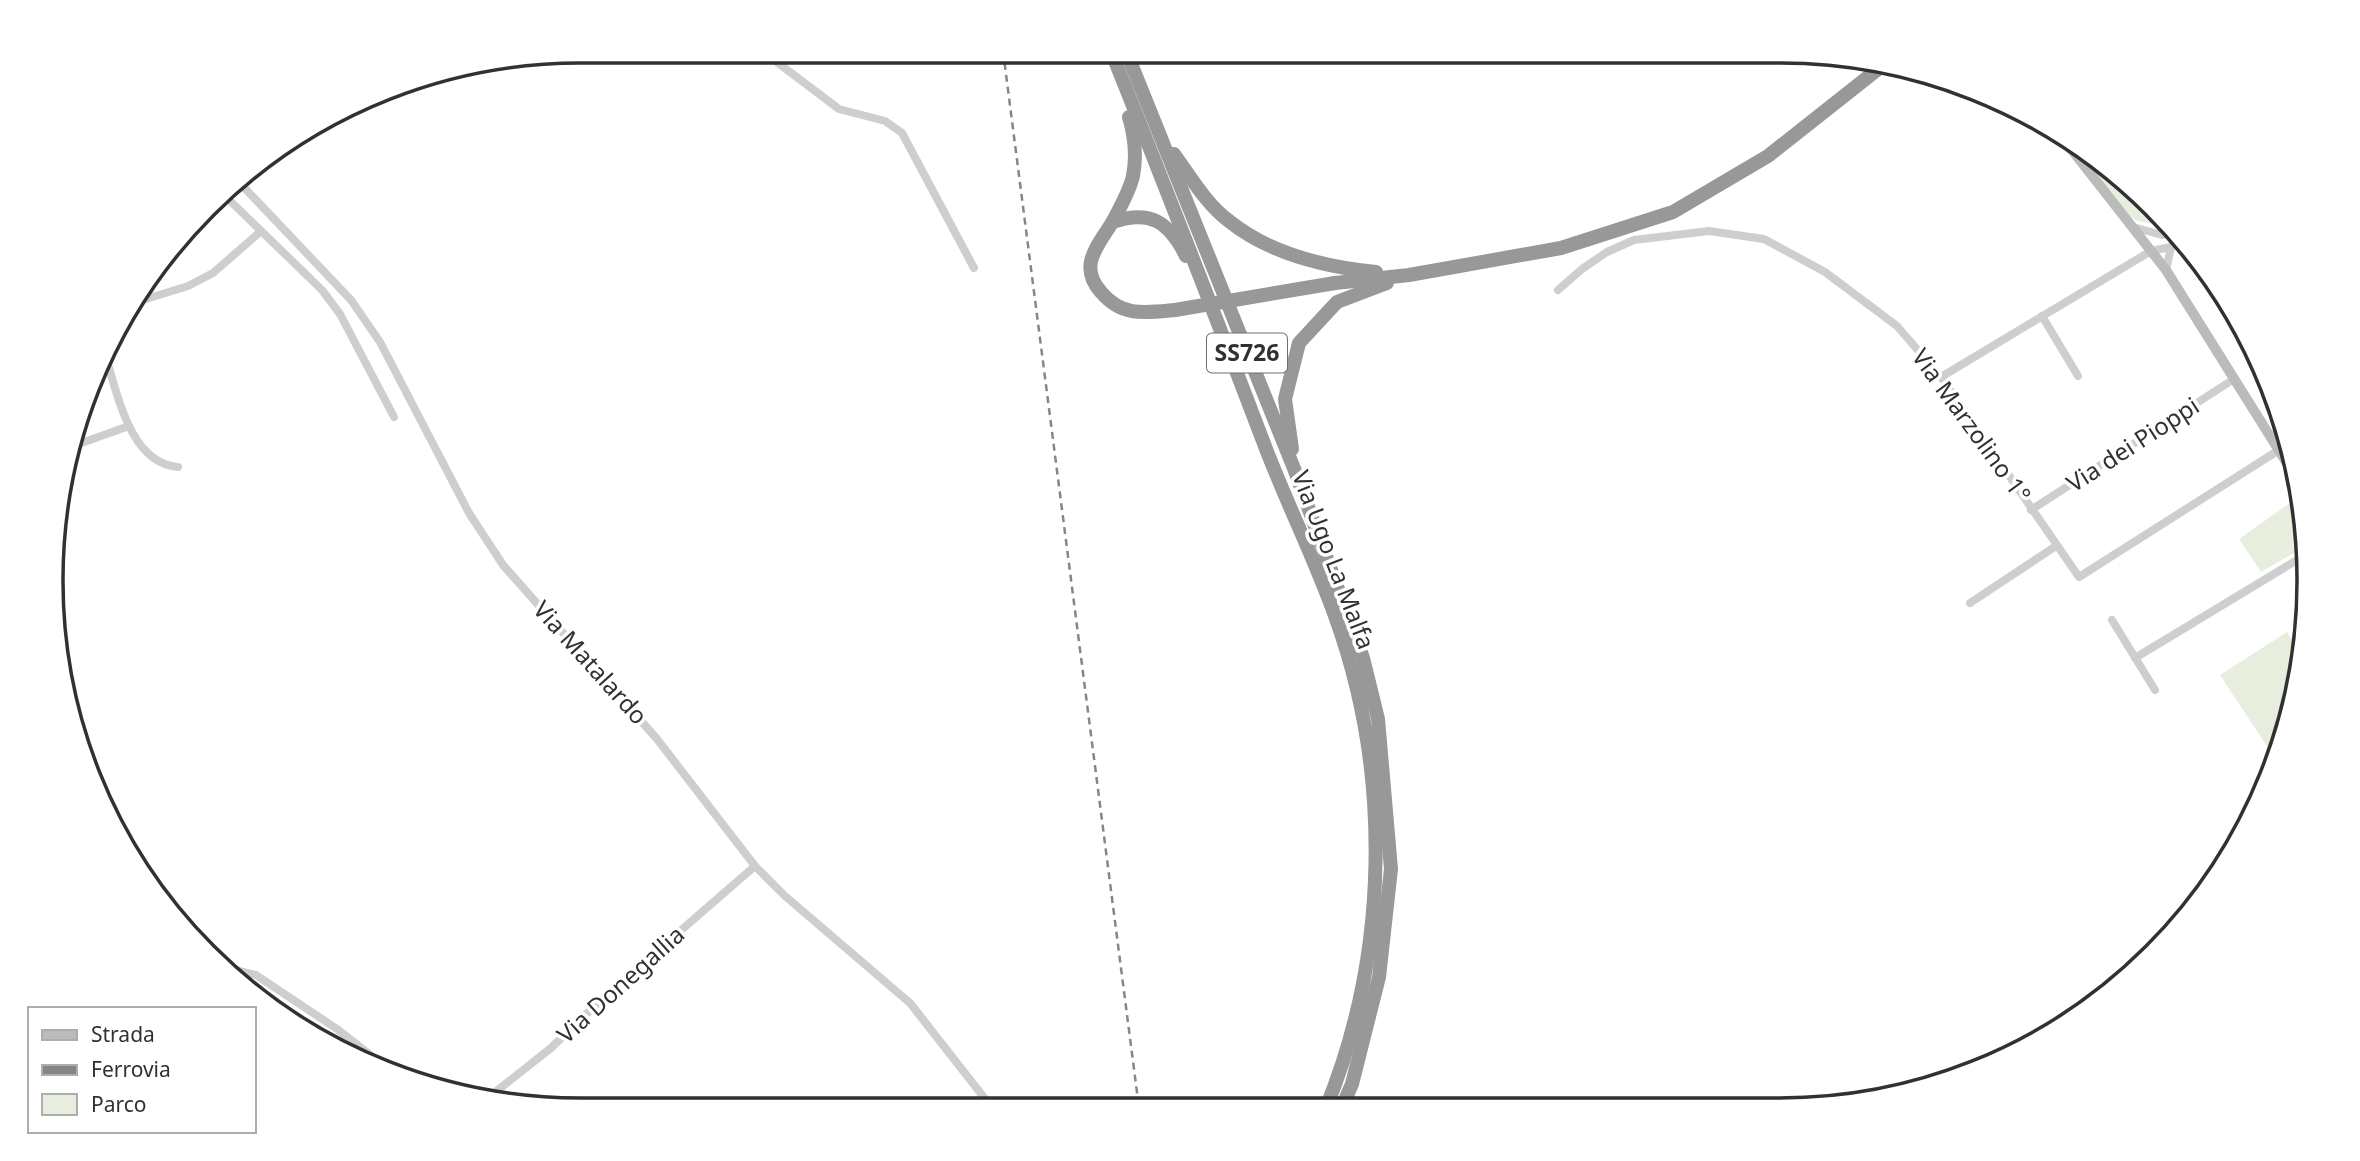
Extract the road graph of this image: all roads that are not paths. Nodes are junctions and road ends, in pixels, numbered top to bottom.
1 (778, 63) edge
2 (1107, 63) edge
3 (1116, 63) edge
4 (1131, 63) edge
5 (1874, 72) edge
6 (1159, 134) junction
7 (2079, 158) edge
8 (244, 187) edge
9 (229, 201) edge
10 (1112, 222) junction
11 (2133, 227) junction
12 (260, 232) junction
13 (2162, 235) joint
14 (2173, 244) edge
15 (2171, 247) junction
16 (2151, 251) junction
17 (974, 268) dead end
18 (2165, 270) junction
19 (1201, 273) junction
20 (1409, 275) junction
21 (1558, 290) dead end
22 (147, 298) edge
23 (2042, 316) junction
24 (109, 367) edge
25 (2078, 376) dead end
26 (1941, 377) junction
27 (2234, 379) junction
28 (394, 417) dead end
29 (129, 426) junction
30 (82, 443) edge
31 (2278, 450) junction
32 (2281, 454) edge
33 (178, 467) dead end
34 (1295, 471) junction
35 (2031, 510) junction
36 (2056, 546) junction
37 (2296, 560) edge
38 (1970, 603) dead end
39 (2112, 621) dead end
40 (2135, 658) junction
41 (2155, 690) dead end
42 (755, 866) junction
43 (241, 971) edge
44 (365, 1051) edge
45 (497, 1091) edge
46 (984, 1098) edge
47 (1330, 1098) edge
48 (1346, 1098) edge

1 - 17 street
2 - 10 highway
3 - 19 highway, Via Ugo La Malfa / SS726
4 - 6 highway, Via Ugo La Malfa / SS726
5 - 20 highway
6 - 20 highway
6 - 34 highway, Via Ugo La Malfa / SS726
7 - 11 main road
8 - 42 street, Via Matalardo
9 - 12 street
10 - 19 highway
10 - 20 highway, bridge
11 - 13 street
11 - 16 main road
12 - 22 street
12 - 28 street
13 - 16 street
14 - 15 street
15 - 16 street
15 - 18 street
16 - 18 main road
16 - 23 street
18 - 27 main road
19 - 47 highway, Via Ugo La Malfa / SS726
20 - 34 highway
21 - 26 street, Via Marzolino 1°
23 - 25 street
23 - 26 street
24 - 29 street
26 - 35 street, Via Marzolino 1°
27 - 31 main road
27 - 35 street, Via dei Pioppi
29 - 30 street
29 - 33 street
31 - 32 main road
31 - 36 street, Via Marzolino 1°
34 - 48 highway, Via Ugo La Malfa / SS726
35 - 36 street, Via Marzolino 1°
36 - 38 street
37 - 40 street
39 - 40 street
40 - 41 street
42 - 45 street, Via Donegallia
42 - 46 street, Via Matalardo
43 - 44 street

